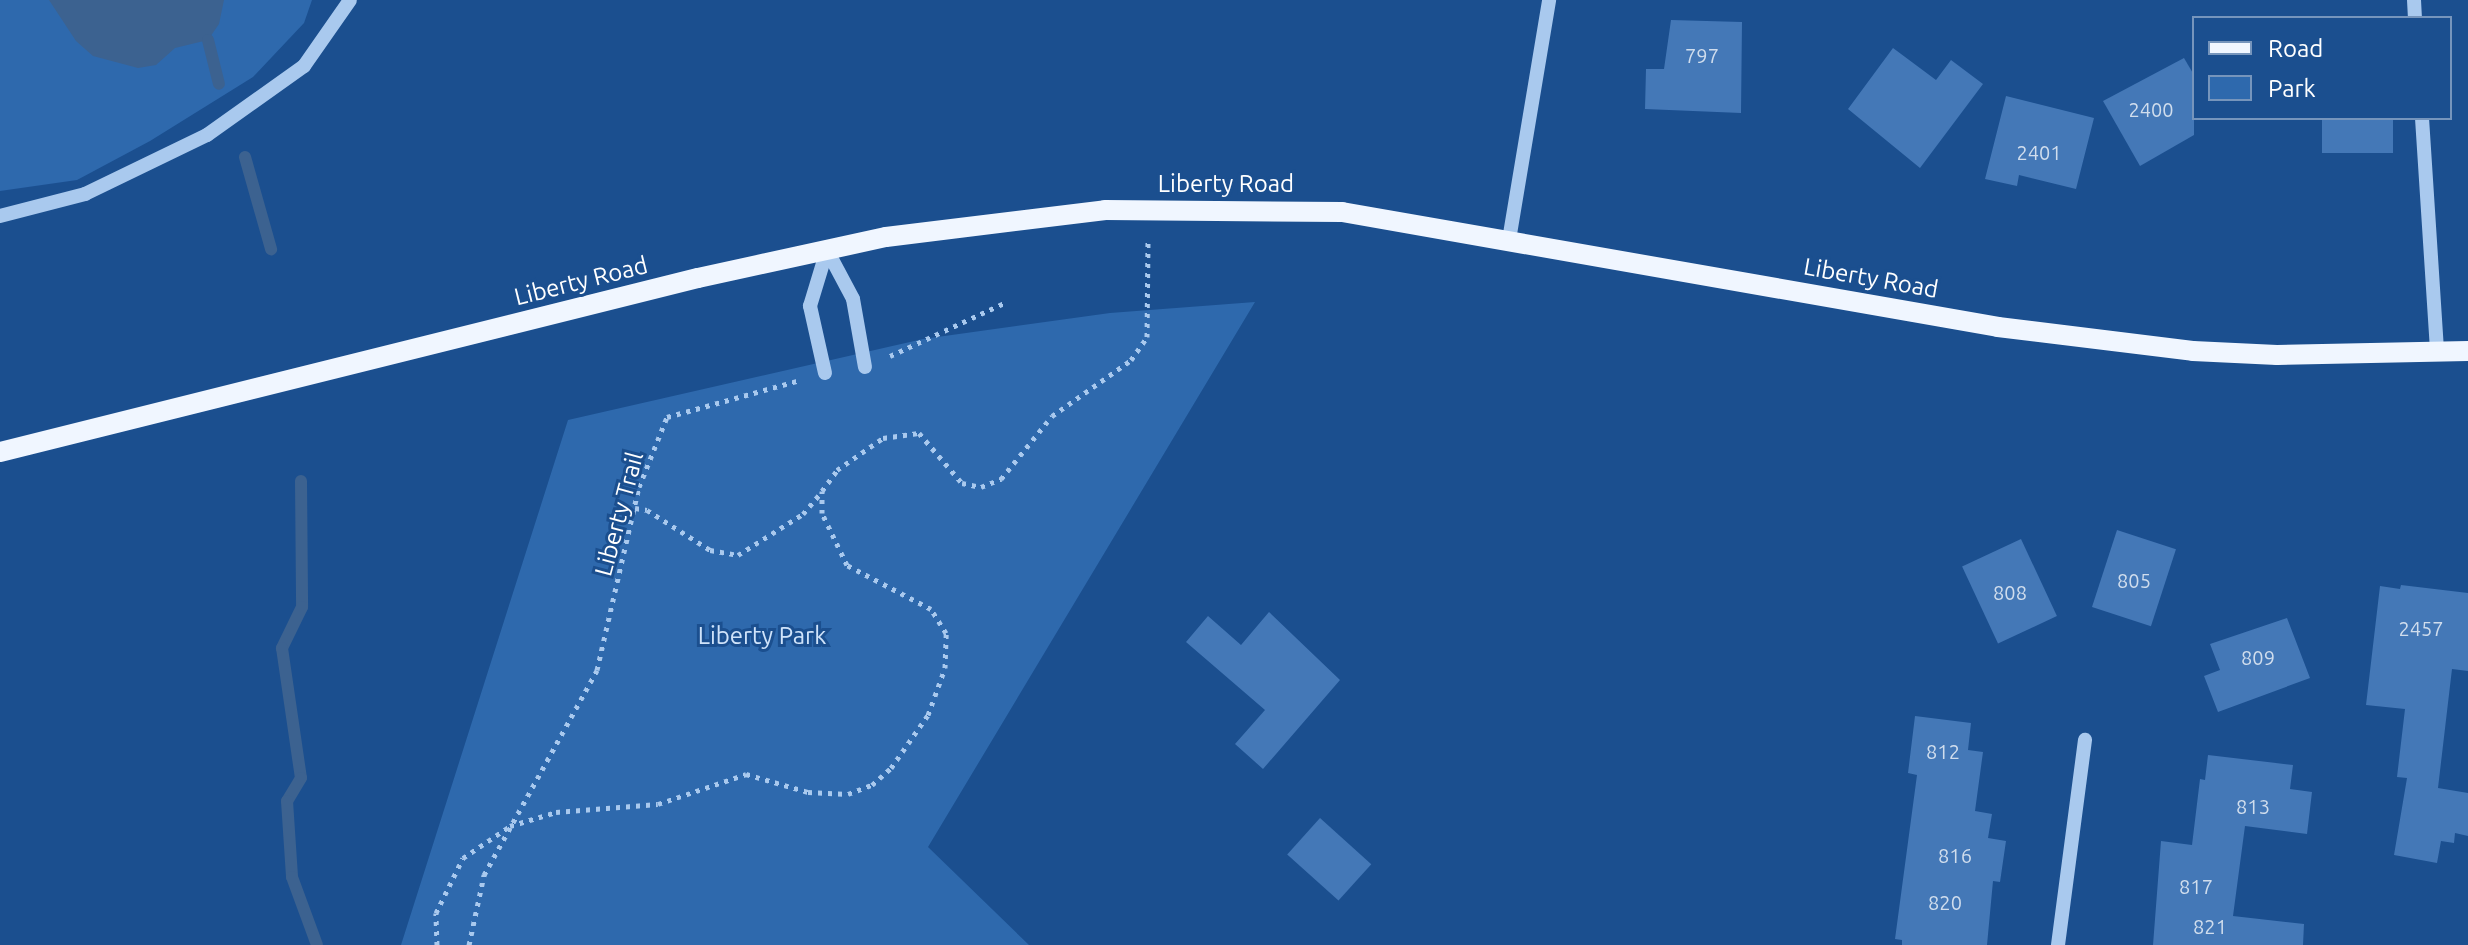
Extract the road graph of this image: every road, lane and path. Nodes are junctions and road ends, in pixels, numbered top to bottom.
1 (350, 0) edge
2 (1549, 0) edge
3 (2422, 120) edge
4 (1149, 210) junction
5 (0, 216) edge
6 (1509, 240) junction
7 (827, 250) junction
8 (1004, 303) dead end
9 (2468, 351) edge
10 (2437, 352) junction
11 (865, 367) joint
12 (825, 373) joint
13 (0, 452) edge
14 (822, 491) junction
15 (635, 508) junction
16 (2085, 740) dead end
17 (510, 826) junction
18 (437, 945) edge
19 (469, 945) edge
20 (2058, 945) edge

1 - 5 street
2 - 6 street
3 - 10 street
4 - 6 main road, Liberty Road
4 - 7 main road, Liberty Road
4 - 14 path
6 - 10 main road, Liberty Road
7 - 11 street
7 - 12 street
7 - 13 main road, Liberty Road
8 - 11 path
9 - 10 main road, Liberty Road
12 - 15 path, Liberty Trail
14 - 15 path
14 - 17 path
15 - 17 path, Liberty Trail
16 - 20 street
17 - 18 path
17 - 19 path, Liberty Trail

